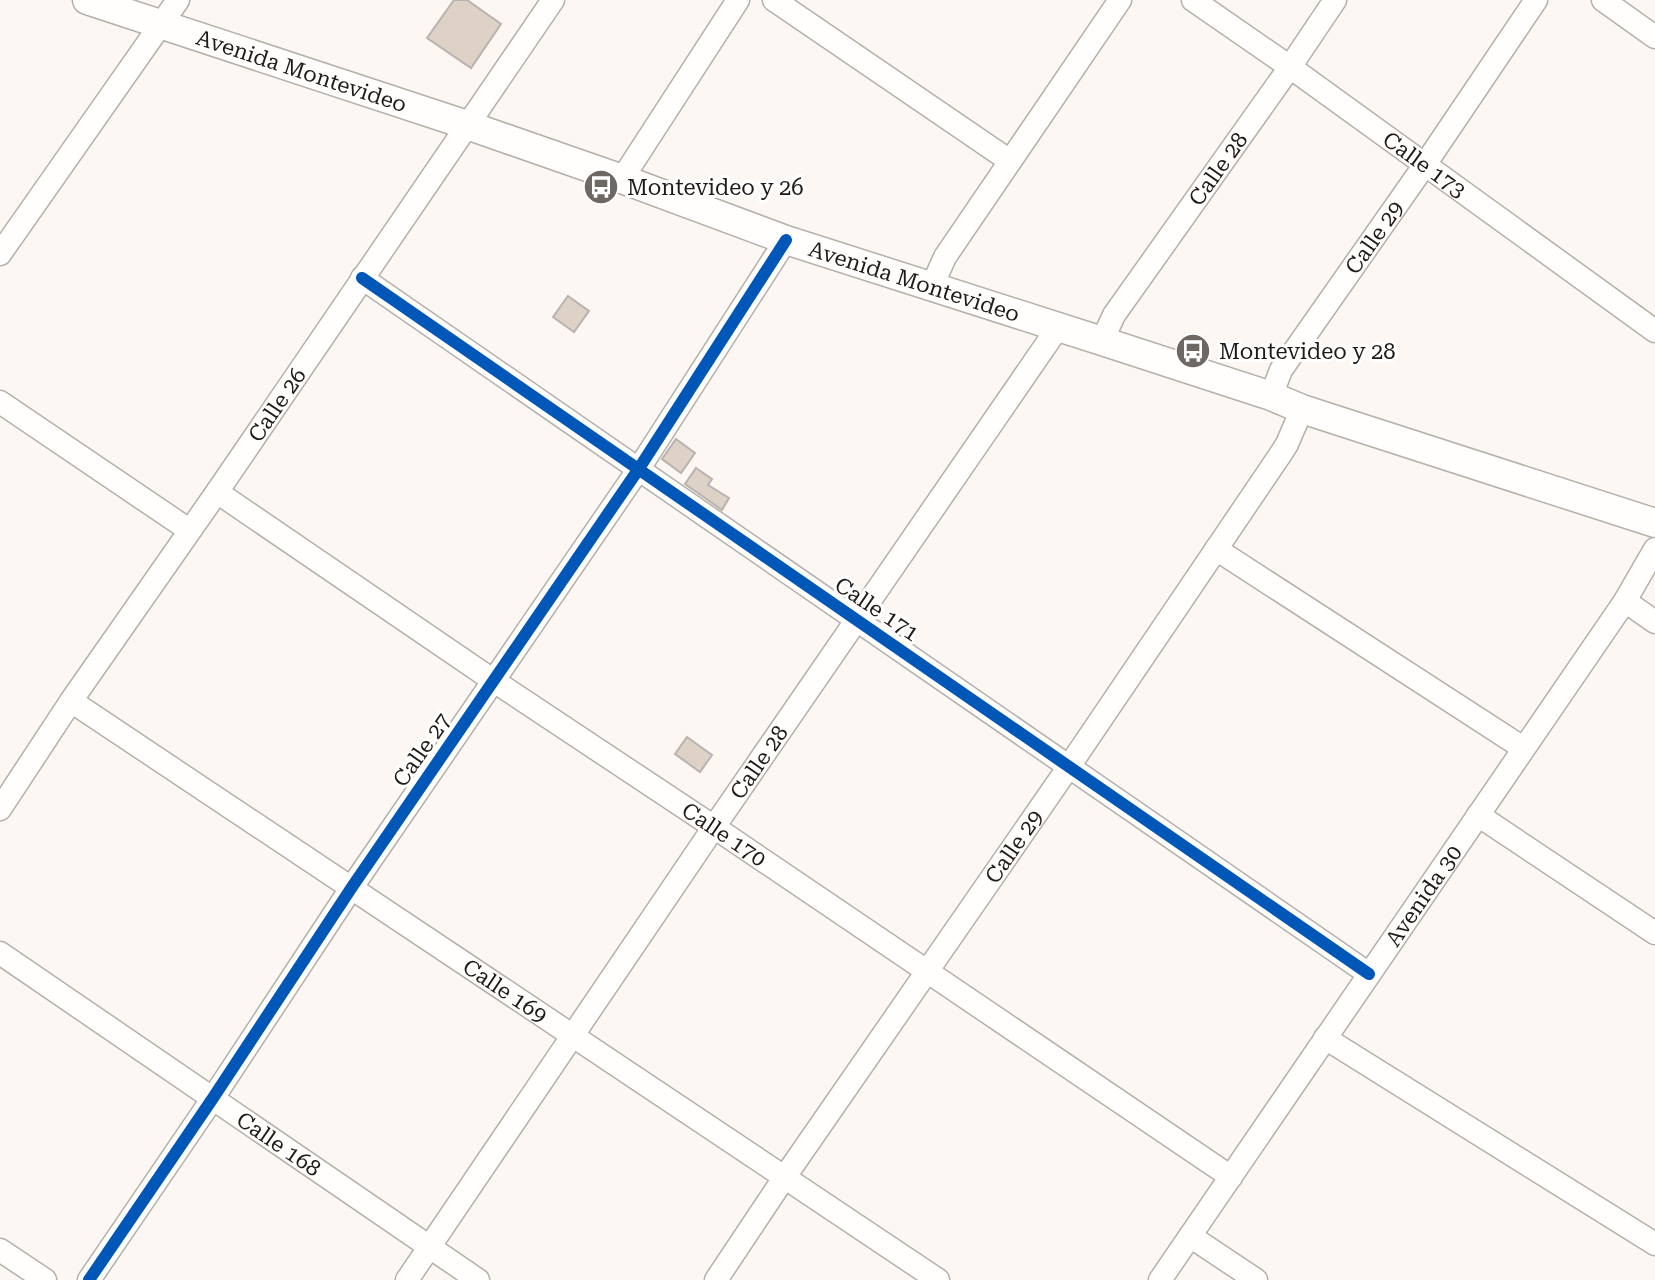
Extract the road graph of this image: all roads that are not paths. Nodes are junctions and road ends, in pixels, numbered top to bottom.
1 (87, 0) edge
2 (178, 0) edge
3 (553, 0) edge
4 (738, 0) edge
5 (774, 0) edge
6 (1120, 0) edge
7 (1193, 0) edge
8 (1335, 0) edge
9 (1536, 0) edge
10 (1603, 0) edge
11 (161, 25) junction
12 (1655, 37) edge
13 (1290, 67) junction
14 (467, 125) junction
15 (1010, 161) junction
16 (1424, 166) junction
17 (622, 179) junction
18 (786, 240) junction
19 (0, 254) edge
20 (362, 278) junction
21 (932, 286) junction
22 (1059, 326) junction
23 (1655, 331) edge
24 (1102, 341) junction
25 (1271, 396) junction
26 (0, 402) edge
27 (1302, 409) junction
28 (638, 470) junction
29 (217, 492) junction
30 (1655, 523) edge
31 (189, 530) junction
32 (1216, 549) junction
33 (1655, 549) edge
34 (1625, 601) junction
35 (857, 620) junction
36 (1655, 622) edge
37 (494, 681) junction
38 (71, 701) junction
39 (1523, 748) junction
40 (1070, 765) junction
41 (6, 784) edge
42 (0, 809) edge
43 (1478, 815) junction
44 (714, 827) junction
45 (352, 887) junction
46 (1655, 933) edge
47 (0, 953) edge
48 (928, 972) junction
49 (1369, 974) junction
50 (571, 1036) junction
51 (1325, 1038) junction
52 (213, 1098) junction
53 (1231, 1177) junction
54 (784, 1178) junction
55 (1190, 1236) junction
56 (1655, 1244) edge
57 (429, 1248) junction
58 (0, 1250) edge
59 (45, 1280) edge
60 (89, 1280) edge
61 (407, 1280) edge
62 (478, 1280) edge
63 (716, 1280) edge
64 (938, 1280) edge
65 (1160, 1280) edge
66 (1256, 1280) edge

1 - 11 main road, Avenida Montevideo
2 - 11 street
3 - 14 street, Calle 26
4 - 17 street
5 - 15 street
6 - 15 street
7 - 13 street, Calle 173
8 - 13 street, Calle 28
9 - 16 street, Calle 29
10 - 12 street
11 - 14 main road, Avenida Montevideo
11 - 19 street
13 - 16 street, Calle 173
13 - 24 street, Calle 28
14 - 17 main road, Avenida Montevideo
14 - 20 street, Calle 26
15 - 21 street
16 - 23 street, Calle 173
16 - 25 street, Calle 29
17 - 18 main road, Avenida Montevideo
18 - 21 main road, Avenida Montevideo
18 - 28 street, Calle 27
20 - 28 street, Calle 171
20 - 29 street, Calle 26
21 - 22 main road, Avenida Montevideo
22 - 24 main road, Avenida Montevideo
22 - 35 street, Calle 28
24 - 25 main road, Avenida Montevideo
25 - 27 main road, Avenida Montevideo
26 - 31 street
27 - 30 main road, Avenida Montevideo
27 - 32 street, Calle 29
28 - 35 street, Calle 171
28 - 37 street, Calle 27
29 - 31 street, Calle 26
29 - 37 street, Calle 170
31 - 38 street, Calle 26
32 - 39 street
32 - 40 street, Calle 29
33 - 34 street, Avenida 30
34 - 36 street
34 - 39 street, Avenida 30
35 - 40 street, Calle 171
35 - 44 street, Calle 28
37 - 44 street, Calle 170
37 - 45 street, Calle 27
38 - 41 street, Calle 26
38 - 45 street, Calle 169
39 - 43 street, Avenida 30
40 - 48 street, Calle 29
40 - 49 street, Calle 171
41 - 42 street, Calle 26
43 - 46 street
43 - 49 street, Avenida 30
44 - 48 street, Calle 170
44 - 50 street, Calle 28
45 - 50 street, Calle 169
45 - 52 street, Calle 27
47 - 52 street, Calle 168
48 - 53 street, Calle 170
48 - 54 street, Calle 29
49 - 51 street, Avenida 30
50 - 54 street, Calle 169
50 - 57 street, Calle 28
51 - 53 street, Avenida 30
51 - 56 street
52 - 57 street, Calle 168
52 - 60 street, Calle 27
53 - 55 street, Avenida 30
54 - 63 street, Calle 29
54 - 64 street, Calle 169
55 - 65 street, Avenida 30
55 - 66 street
57 - 61 street, Calle 28
57 - 62 street, Calle 168
58 - 59 street

